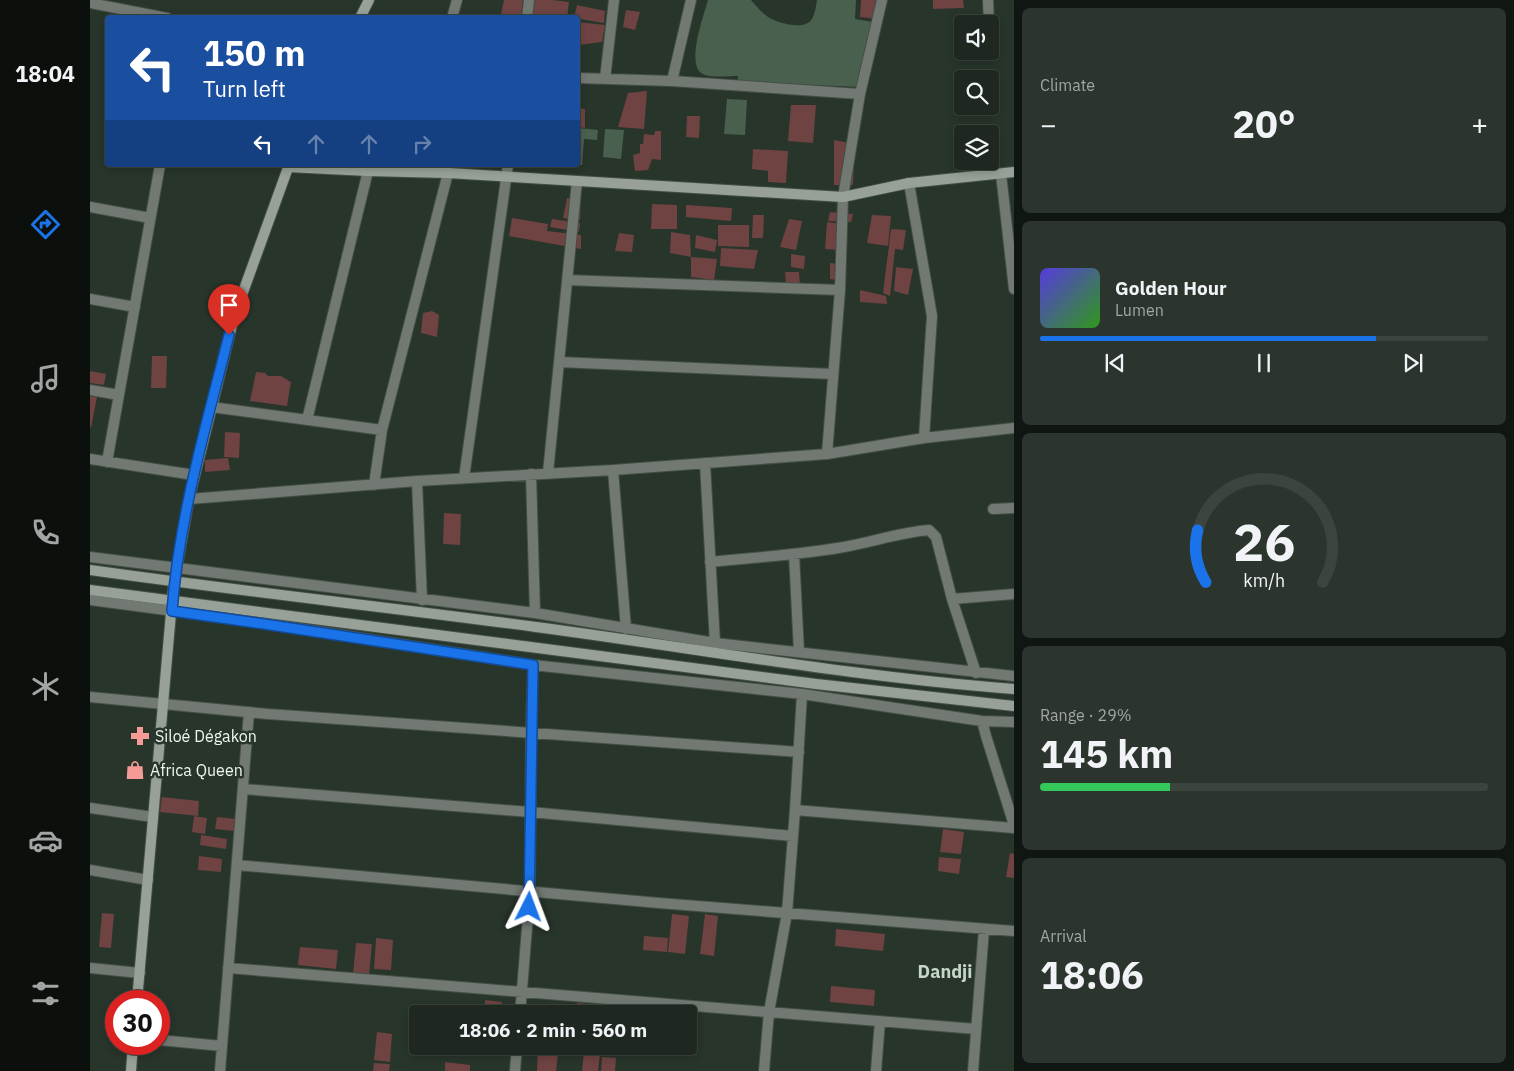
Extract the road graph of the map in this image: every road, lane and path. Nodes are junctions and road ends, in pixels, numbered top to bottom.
1 (369, 0) edge
2 (457, 0) edge
3 (529, 0) edge
4 (614, 0) edge
5 (691, 0) edge
6 (882, 0) edge
7 (988, 0) edge
8 (90, 3) edge
9 (152, 15) edge
10 (362, 15) edge
11 (453, 15) edge
12 (527, 15) edge
13 (989, 15) edge
14 (580, 78) edge
15 (605, 79) junction
16 (672, 81) junction
17 (860, 94) junction
18 (160, 167) edge
19 (288, 167) edge
20 (304, 167) edge
21 (508, 167) edge
22 (408, 168) edge
23 (368, 171) junction
24 (1014, 172) edge
25 (448, 173) junction
26 (1001, 174) junction
27 (506, 176) junction
28 (577, 181) junction
29 (908, 183) junction
30 (843, 197) junction
31 (90, 207) edge
32 (150, 218) junction
33 (567, 280) junction
34 (1014, 289) edge
35 (840, 290) junction
36 (90, 299) edge
37 (135, 307) junction
38 (559, 362) junction
39 (833, 374) junction
40 (90, 390) edge
41 (119, 395) junction
42 (211, 407) junction
43 (307, 420) junction
44 (1014, 428) edge
45 (382, 430) junction
46 (924, 438) junction
47 (827, 454) junction
48 (90, 459) edge
49 (107, 462) junction
50 (704, 463) junction
51 (613, 470) junction
52 (548, 473) junction
53 (531, 474) junction
54 (194, 475) junction
55 (464, 478) junction
56 (417, 481) junction
57 (374, 485) junction
58 (189, 499) junction
59 (1014, 508) edge
60 (993, 509) dead end
61 (794, 554) junction
62 (90, 557) edge
63 (710, 562) junction
64 (177, 568) junction
65 (90, 570) edge
66 (174, 581) junction
67 (90, 590) edge
68 (1014, 594) edge
69 (952, 599) junction
70 (90, 600) edge
71 (422, 600) junction
72 (172, 606) junction
73 (535, 613) junction
74 (626, 629) junction
75 (715, 642) junction
76 (799, 652) junction
77 (533, 665) junction
78 (976, 673) junction
79 (1014, 676) edge
80 (1014, 689) edge
81 (802, 694) junction
82 (90, 697) edge
83 (164, 705) junction
84 (1014, 706) edge
85 (249, 712) junction
86 (982, 721) junction
87 (1014, 722) edge
88 (531, 732) junction
89 (798, 752) junction
90 (243, 789) junction
91 (90, 808) edge
92 (796, 810) junction
93 (530, 812) junction
94 (153, 817) junction
95 (1014, 826) edge
96 (793, 836) junction
97 (237, 865) junction
98 (90, 870) edge
99 (148, 880) junction
100 (530, 890) junction
101 (787, 913) junction
102 (984, 929) junction
103 (1014, 931) edge
104 (90, 968) edge
105 (228, 968) junction
106 (140, 973) junction
107 (138, 990) edge
108 (522, 992) junction
109 (521, 1005) edge
110 (769, 1012) junction
111 (880, 1021) junction
112 (976, 1029) junction
113 (170, 1041) edge
114 (222, 1046) junction
115 (132, 1055) edge
116 (516, 1055) edge
117 (131, 1071) edge
118 (220, 1071) edge
119 (515, 1071) edge
120 (764, 1071) edge
121 (876, 1071) edge
122 (973, 1071) edge

1 - 10 street
2 - 11 street
3 - 12 street
4 - 15 street
5 - 16 street
6 - 17 street
7 - 13 street
8 - 9 street
14 - 15 street
15 - 16 street
16 - 17 street
17 - 30 street
18 - 32 street
19 - 42 street
20 - 23 street
21 - 27 street
22 - 23 street
22 - 25 street
23 - 43 street
24 - 26 street
25 - 27 street
25 - 45 street
26 - 29 street
26 - 34 street
27 - 28 street
27 - 55 street
28 - 30 street
28 - 33 street
29 - 30 street
29 - 46 street
30 - 35 street
31 - 32 street
32 - 37 street
33 - 35 street
33 - 38 street
35 - 39 street
36 - 37 street
37 - 41 street
38 - 39 street
38 - 52 street
39 - 47 street
40 - 41 street
41 - 49 street
42 - 43 street
42 - 54 street
43 - 45 street
44 - 46 street
45 - 57 street
46 - 47 street
47 - 50 street
48 - 49 street
49 - 54 street
50 - 51 street
50 - 63 street
51 - 52 street
51 - 74 street
52 - 53 street
53 - 55 street
53 - 73 street
54 - 58 street
55 - 56 street
56 - 57 street
56 - 71 street
57 - 58 street
58 - 64 street
59 - 60 street
61 - 63 street
61 - 69 street
61 - 76 street
62 - 64 street
63 - 75 street
64 - 66 street
64 - 71 street
65 - 66 street
66 - 72 street
66 - 80 street
67 - 72 street
68 - 69 street
69 - 78 street
70 - 72 street
71 - 73 street
72 - 77 street
72 - 83 street
72 - 84 street
73 - 74 street
74 - 75 street
75 - 76 street
76 - 78 street
77 - 81 street
77 - 88 street
78 - 79 street
81 - 86 street
81 - 89 street
82 - 83 street
83 - 85 street
83 - 94 street
85 - 88 street
85 - 90 street
86 - 87 street
86 - 95 street
88 - 89 street
88 - 93 street
89 - 92 street
90 - 93 street
90 - 97 street
91 - 94 street
92 - 95 street
92 - 96 street
93 - 96 street
93 - 100 street
94 - 99 street
96 - 101 street
97 - 100 street
97 - 105 street
98 - 99 street
99 - 106 street
100 - 101 street
100 - 108 street
101 - 102 street
101 - 110 street
102 - 103 street
102 - 112 street
104 - 106 street
105 - 108 street
105 - 114 street
106 - 107 street
108 - 109 street
108 - 110 street
110 - 111 street
110 - 120 street
111 - 112 street
111 - 121 street
112 - 122 street
113 - 114 street
114 - 118 street
115 - 117 street
116 - 119 street

